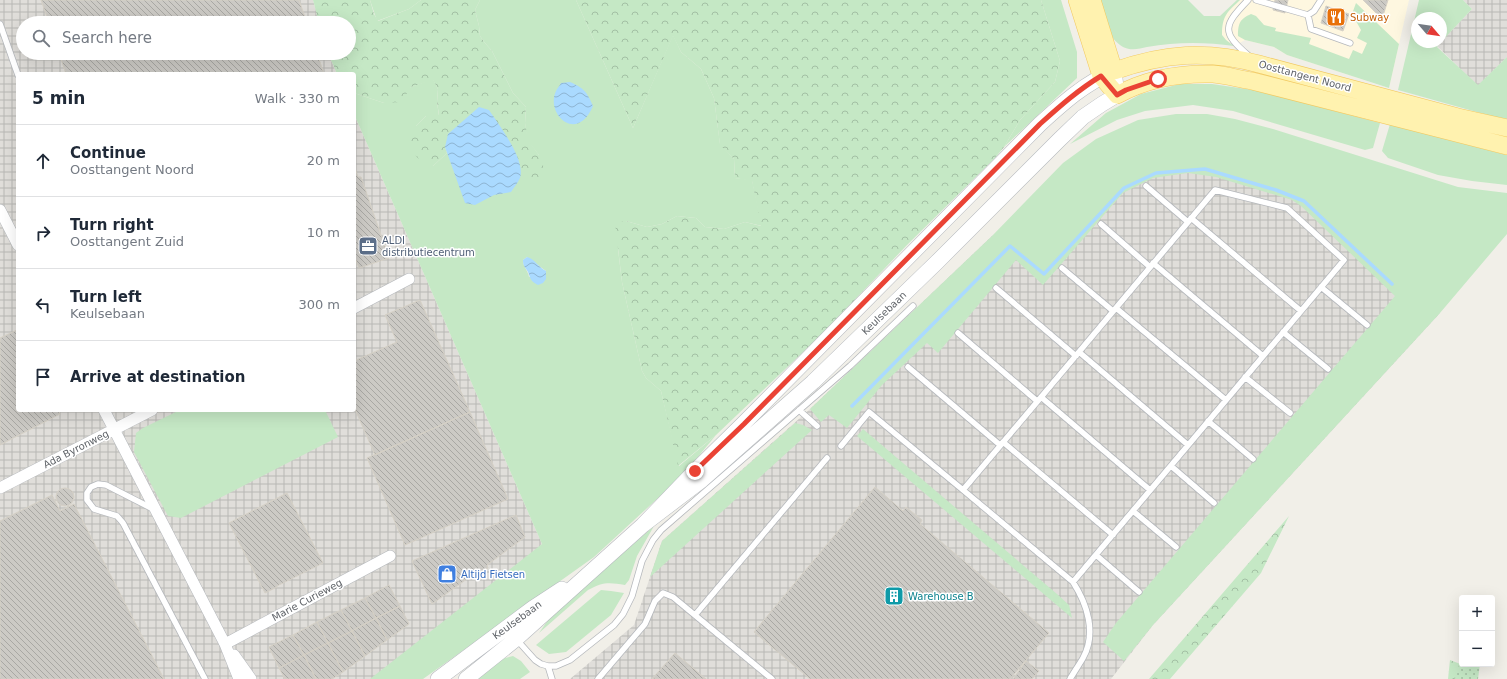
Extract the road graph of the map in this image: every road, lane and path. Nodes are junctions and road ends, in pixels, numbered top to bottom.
1 (1077, 0) edge
2 (1092, 0) edge
3 (1248, 0) edge
4 (1256, 0) edge
5 (1321, 0) edge
6 (1266, 2) edge
7 (1308, 15) junction
8 (0, 24) edge
9 (1350, 43) dead end
10 (1259, 64) junction
11 (17, 72) edge
12 (1108, 73) junction
13 (1117, 95) junction
14 (1507, 128) edge
15 (1507, 146) edge
16 (1146, 186) dead end
17 (0, 210) edge
18 (1190, 220) junction
19 (1101, 224) dead end
20 (16, 241) edge
21 (1152, 265) junction
22 (1062, 268) dead end
23 (410, 279) dead end
24 (1321, 287) junction
25 (996, 288) dead end
26 (913, 306) dead end
27 (356, 307) edge
28 (1115, 309) junction
29 (1300, 311) junction
30 (1367, 325) dead end
31 (1284, 332) junction
32 (958, 333) dead end
33 (1077, 354) junction
34 (1263, 356) junction
35 (908, 367) dead end
36 (1328, 369) dead end
37 (1245, 377) junction
38 (1039, 399) junction
39 (1226, 400) junction
40 (799, 410) junction
41 (105, 412) edge
42 (148, 412) edge
43 (1290, 413) dead end
44 (1208, 421) junction
45 (817, 426) dead end
46 (114, 429) junction
47 (1002, 444) junction
48 (1188, 445) junction
49 (841, 446) dead end
50 (827, 458) dead end
51 (1253, 458) dead end
52 (1171, 466) junction
53 (0, 488) edge
54 (963, 490) junction
55 (1150, 490) junction
56 (1214, 503) dead end
57 (154, 509) junction
58 (1133, 511) junction
59 (643, 525) junction
60 (1113, 535) junction
61 (1176, 547) dead end
62 (1096, 555) junction
63 (390, 556) dead end
64 (1073, 582) junction
65 (1139, 592) dead end
66 (695, 615) junction
67 (512, 634) junction
68 (225, 644) junction
69 (548, 666) junction
70 (205, 679) edge
71 (239, 679) edge
72 (251, 679) edge
73 (438, 679) edge
74 (466, 679) edge
75 (552, 679) edge
76 (598, 679) edge
77 (772, 679) edge
78 (1070, 679) edge

1 - 12 main road
2 - 12 main road
3 - 10 lane
4 - 6 lane
5 - 7 lane
6 - 7 lane
7 - 9 lane
8 - 11 lane
10 - 12 main road, Oosttangent Noord
10 - 14 main road, Oosttangent Noord
12 - 13 main road
12 - 59 main road, Keulsebaan
13 - 15 main road, Oosttangent Noord
13 - 59 main road, Keulsebaan
16 - 18 lane
17 - 20 street
18 - 21 lane
18 - 24 lane
18 - 29 lane
19 - 21 lane
21 - 28 lane
21 - 34 lane
22 - 28 lane
23 - 27 street
24 - 29 lane
24 - 30 lane
25 - 33 lane
26 - 40 lane
28 - 33 lane
28 - 39 lane
29 - 31 lane
31 - 34 lane
31 - 36 lane
32 - 38 lane
33 - 38 lane
33 - 48 lane
34 - 37 lane
35 - 47 lane
37 - 39 lane
37 - 43 lane
38 - 47 lane
38 - 55 lane
39 - 44 lane
40 - 45 lane
40 - 69 lane
41 - 46 street
42 - 46 street, Ada Byronweg
44 - 48 lane
44 - 51 lane
46 - 53 street, Ada Byronweg
46 - 57 street
47 - 54 lane
47 - 60 lane
48 - 52 lane
49 - 54 lane
50 - 66 lane
52 - 55 lane
52 - 56 lane
54 - 64 lane
55 - 58 lane
57 - 68 street
57 - 70 lane
58 - 60 lane
58 - 61 lane
59 - 67 main road, Keulsebaan
60 - 62 lane
62 - 64 lane
62 - 65 lane
63 - 68 street, Marie Curieweg
64 - 78 lane
66 - 76 lane
66 - 77 lane
67 - 69 lane
67 - 73 main road, Keulsebaan
67 - 74 main road, Keulsebaan
68 - 71 street
68 - 72 street
69 - 75 lane

